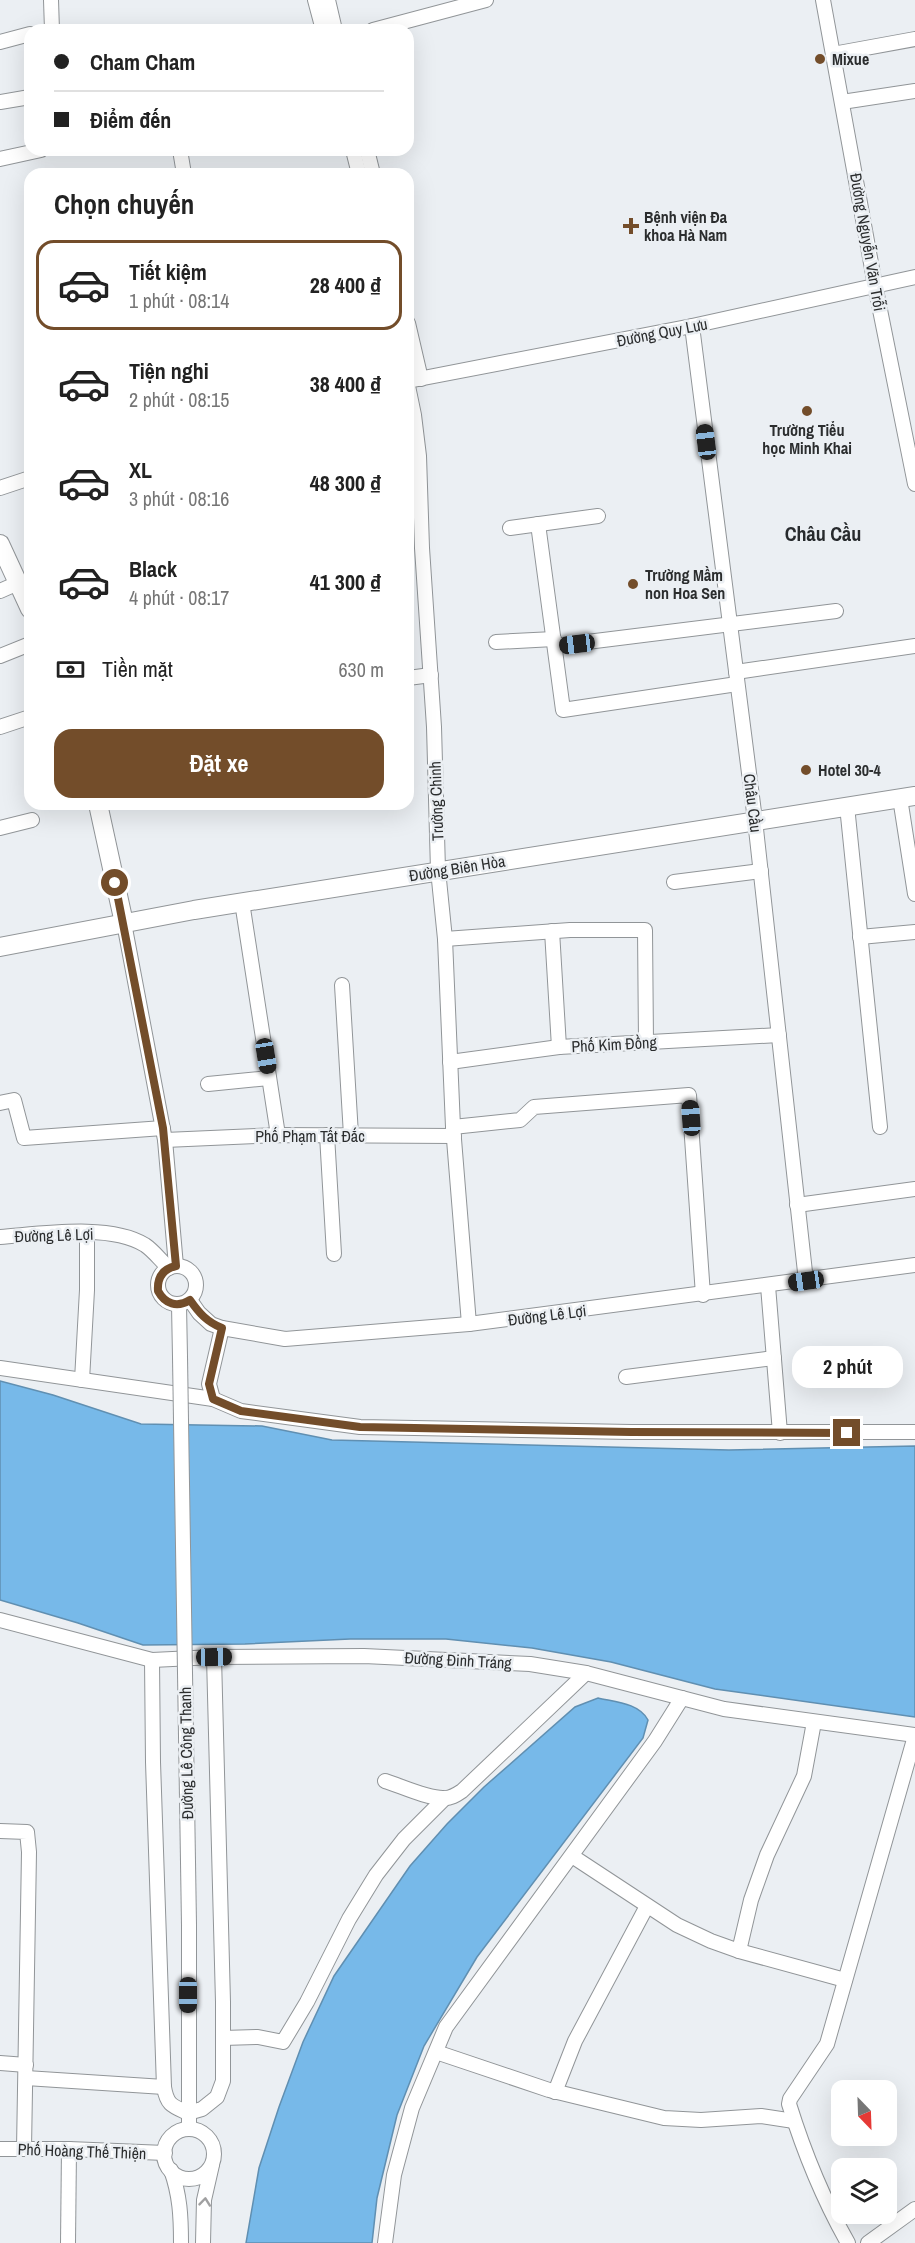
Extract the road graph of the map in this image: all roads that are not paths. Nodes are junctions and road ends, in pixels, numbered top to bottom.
1 (51, 0) edge
2 (315, 0) edge
3 (328, 0) edge
4 (486, 0) edge
5 (823, 0) edge
6 (50, 24) edge
7 (321, 24) edge
8 (334, 24) edge
9 (396, 24) edge
10 (24, 36) edge
11 (915, 39) edge
12 (0, 42) edge
13 (833, 54) junction
14 (915, 91) edge
15 (24, 98) edge
16 (0, 102) edge
17 (842, 102) junction
18 (24, 154) edge
19 (0, 159) edge
20 (915, 277) edge
21 (875, 285) junction
22 (692, 326) junction
23 (414, 380) edge
24 (414, 415) edge
25 (24, 480) edge
26 (915, 480) edge
27 (0, 488) edge
28 (598, 516) dead end
29 (538, 524) junction
30 (510, 528) dead end
31 (0, 544) edge
32 (415, 548) edge
33 (18, 583) junction
34 (0, 591) edge
35 (24, 596) edge
36 (836, 611) dead end
37 (729, 624) junction
38 (496, 642) dead end
39 (554, 643) junction
40 (24, 646) edge
41 (915, 646) edge
42 (0, 656) edge
43 (431, 675) junction
44 (414, 677) edge
45 (736, 678) junction
46 (24, 719) edge
47 (0, 727) edge
48 (908, 797) edge
49 (847, 806) junction
50 (99, 810) edge
51 (32, 820) dead end
52 (755, 820) junction
53 (0, 828) edge
54 (438, 870) junction
55 (760, 871) junction
56 (674, 882) dead end
57 (915, 894) edge
58 (242, 903) junction
59 (124, 923) junction
60 (552, 931) junction
61 (915, 932) edge
62 (860, 938) junction
63 (445, 939) junction
64 (0, 947) edge
65 (342, 985) dead end
66 (779, 1035) junction
67 (646, 1042) junction
68 (559, 1047) junction
69 (450, 1062) junction
70 (269, 1078) junction
71 (208, 1084) dead end
72 (0, 1103) edge
73 (880, 1127) dead end
74 (454, 1132) junction
75 (164, 1134) junction
76 (278, 1135) junction
77 (327, 1135) junction
78 (351, 1135) junction
79 (915, 1189) edge
80 (797, 1205) junction
81 (87, 1232) junction
82 (0, 1237) edge
83 (334, 1254) dead end
84 (915, 1266) edge
85 (172, 1267) junction
86 (806, 1281) junction
87 (768, 1286) junction
88 (703, 1295) junction
89 (184, 1303) junction
90 (469, 1324) junction
91 (222, 1328) junction
92 (774, 1358) junction
93 (0, 1368) edge
94 (626, 1377) dead end
95 (82, 1380) junction
96 (213, 1399) junction
97 (915, 1432) edge
98 (780, 1433) junction
99 (0, 1620) edge
100 (214, 1657) junction
101 (152, 1660) junction
102 (586, 1673) junction
103 (682, 1698) junction
104 (813, 1722) junction
105 (915, 1736) edge
106 (385, 1780) dead end
107 (444, 1798) junction
108 (0, 1831) edge
109 (572, 1856) junction
110 (647, 1906) junction
111 (739, 1952) junction
112 (845, 1980) junction
113 (223, 2038) junction
114 (436, 2052) junction
115 (0, 2063) edge
116 (26, 2072) junction
117 (164, 2087) junction
118 (555, 2092) junction
119 (188, 2113) junction
120 (794, 2121) junction
121 (189, 2129) junction
122 (0, 2148) edge
123 (24, 2149) junction
124 (69, 2149) junction
125 (165, 2153) junction
126 (213, 2162) junction
127 (171, 2170) junction
128 (915, 2209) edge
129 (68, 2243) edge
130 (182, 2243) edge
131 (203, 2243) edge
132 (385, 2243) edge
133 (848, 2243) edge
134 (868, 2243) edge

1 - 6 street
2 - 7 street
3 - 8 street
4 - 9 street
5 - 13 street, Đường Nguyễn Văn Trỗi
10 - 12 street
11 - 13 street
13 - 17 street, Đường Nguyễn Văn Trỗi
14 - 17 street
15 - 16 street
17 - 21 street, Đường Nguyễn Văn Trỗi
18 - 19 street
20 - 21 street, Đường Quy Lưu
21 - 22 street, Đường Quy Lưu
21 - 26 street, Đường Nguyễn Văn Trỗi
22 - 23 street, Đường Quy Lưu
22 - 37 street, Châu Cầu
24 - 32 street, Trường Chinh
25 - 27 street
28 - 29 street
29 - 30 street
29 - 39 street
31 - 33 main road
32 - 43 street, Trường Chinh
33 - 34 street
33 - 35 main road
36 - 37 street
37 - 39 street
37 - 45 street, Châu Cầu
38 - 39 street
39 - 45 street
40 - 42 street
41 - 45 street
43 - 44 street
43 - 54 street, Trường Chinh
45 - 52 street, Châu Cầu
46 - 47 street
48 - 49 main road, Đường Biên Hòa
48 - 57 street
49 - 52 main road, Đường Biên Hòa
49 - 62 street
50 - 59 main road
51 - 53 street
52 - 54 main road, Đường Biên Hòa
52 - 55 street, Châu Cầu
54 - 58 main road, Đường Biên Hòa
54 - 63 street, Trường Chinh
55 - 56 street
55 - 66 street, Châu Cầu
58 - 59 main road, Đường Biên Hòa
58 - 70 street
59 - 64 main road, Đường Biên Hòa
59 - 75 street
60 - 63 street
60 - 67 street
60 - 68 street
61 - 62 street
62 - 73 street
63 - 69 street, Trường Chinh
65 - 78 street
66 - 67 street, Phố Kim Đồng
66 - 80 street, Châu Cầu
67 - 68 street, Phố Kim Đồng
68 - 69 street, Phố Kim Đồng
69 - 74 street, Trường Chinh
70 - 71 street
70 - 76 street
72 - 75 street, Phố Phạm Tất Đắc
74 - 78 street, Phố Phạm Tất Đắc
74 - 88 street, Phố Phạm Tất Đắc
74 - 90 street, Trường Chinh
75 - 76 street, Phố Phạm Tất Đắc
75 - 85 street
76 - 77 street, Phố Phạm Tất Đắc
77 - 78 street, Phố Phạm Tất Đắc
77 - 83 street
79 - 80 street
80 - 86 street, Châu Cầu
81 - 82 street, Đường Lê Lợi
81 - 85 street, Đường Lê Lợi
81 - 95 street
84 - 86 street, Đường Lê Lợi
85 - 89 street
85 - 89 street
86 - 87 street, Đường Lê Lợi
87 - 88 street, Đường Lê Lợi
87 - 92 street
88 - 90 street, Đường Lê Lợi
89 - 91 street, Đường Lê Lợi
89 - 119 street, Đường Lê Công Thanh, bridge
90 - 91 street, Đường Lê Lợi
91 - 96 street
92 - 94 street
92 - 98 street
93 - 95 street
95 - 96 street
96 - 98 street
97 - 98 street
99 - 101 street, Đường Đinh Tráng
100 - 101 street, Đường Đinh Tráng
100 - 102 street, Đường Đinh Tráng
100 - 113 street
101 - 117 street
102 - 103 street, Đường Đinh Tráng
102 - 107 street
103 - 104 street, Đường Đinh Tráng
103 - 109 street
104 - 105 street, Đường Đinh Tráng
104 - 111 street
105 - 112 street
106 - 107 street
107 - 113 street
108 - 116 street
109 - 110 street
109 - 114 street
110 - 111 street
110 - 118 street
111 - 112 street
112 - 120 street
113 - 119 street
114 - 118 street
114 - 132 street
115 - 116 street
116 - 117 street
116 - 123 street
117 - 119 street
118 - 120 street
119 - 121 street, Đường Lê Công Thanh
120 - 133 street
121 - 125 street
121 - 126 street
122 - 123 street, Phố Hoàng Thế Thiện
123 - 124 street, Phố Hoàng Thế Thiện
124 - 125 street, Phố Hoàng Thế Thiện
124 - 129 street
125 - 127 street
126 - 127 street
131 -> 126 street
127 - 130 street
128 - 134 street

